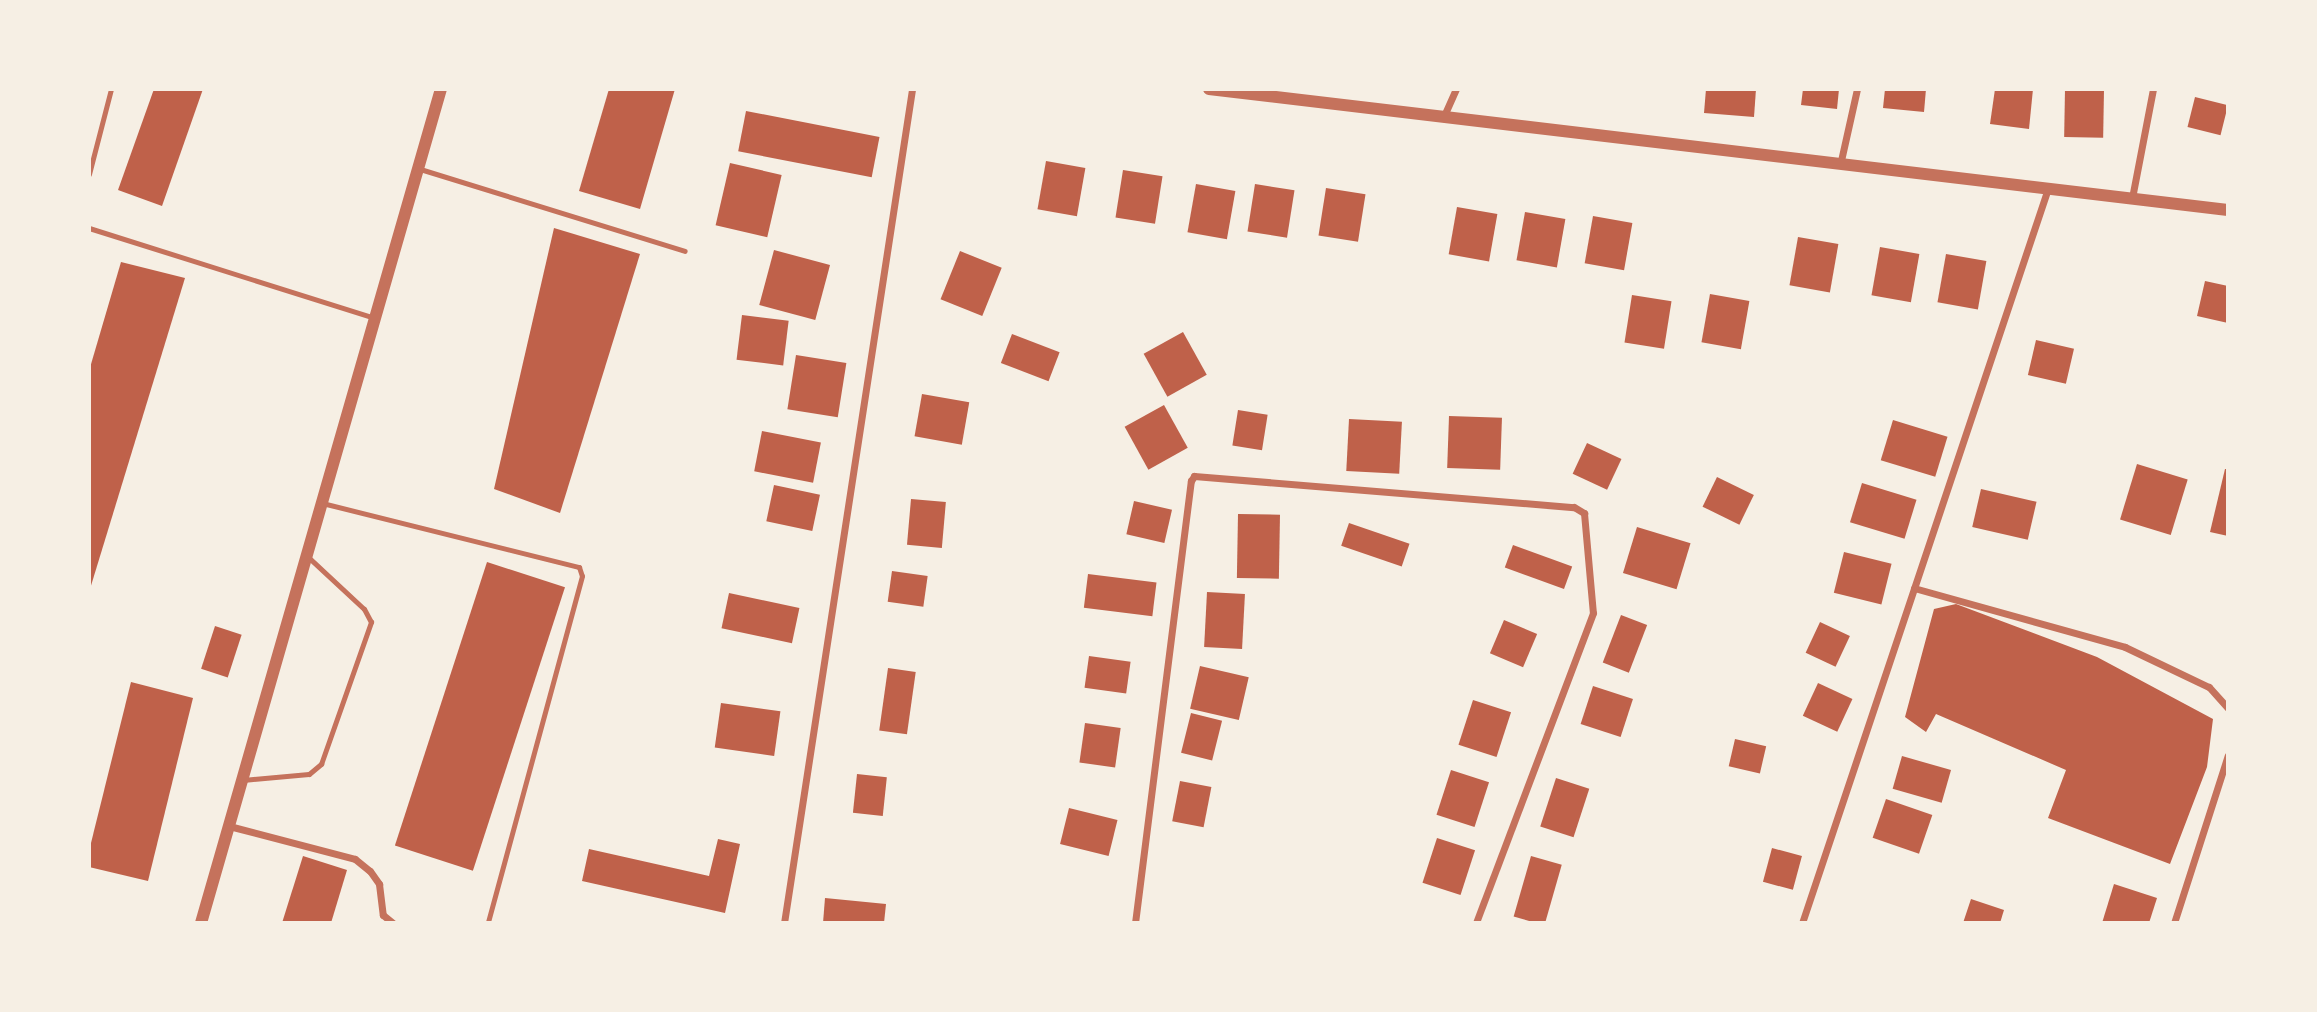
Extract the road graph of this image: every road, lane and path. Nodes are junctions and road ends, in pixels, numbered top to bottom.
1 (111, 89) edge
2 (441, 89) edge
3 (912, 89) edge
4 (1209, 89) edge
5 (1456, 89) edge
6 (1857, 89) edge
7 (2152, 89) edge
8 (1443, 119) junction
9 (1840, 165) junction
10 (418, 168) junction
11 (89, 174) edge
12 (2048, 188) junction
13 (2132, 198) junction
14 (2228, 209) edge
15 (89, 228) edge
16 (685, 251) dead end
17 (375, 318) junction
18 (322, 503) junction
19 (307, 556) junction
20 (1914, 588) junction
21 (2228, 708) edge
22 (2228, 755) edge
23 (243, 780) junction
24 (229, 826) junction
25 (381, 919) edge
26 (201, 923) edge
27 (393, 923) edge
28 (488, 923) edge
29 (783, 923) edge
30 (1135, 923) edge
31 (1476, 923) edge
32 (1802, 923) edge
33 (2174, 923) edge

1 - 11 lane
2 - 10 street
3 - 29 street
4 - 8 street
5 - 8 street
6 - 9 street
7 - 13 street
8 - 9 street
9 - 12 street
10 - 16 lane
10 - 17 street
12 - 13 street
12 - 20 street
13 - 14 street
15 - 17 lane
17 - 18 street
18 - 19 street
18 - 28 lane
19 - 23 street
19 - 23 lane
20 - 21 street
20 - 32 street
22 - 33 street
23 - 24 street
24 - 25 street
24 - 26 street
25 - 27 street
30 - 31 street

